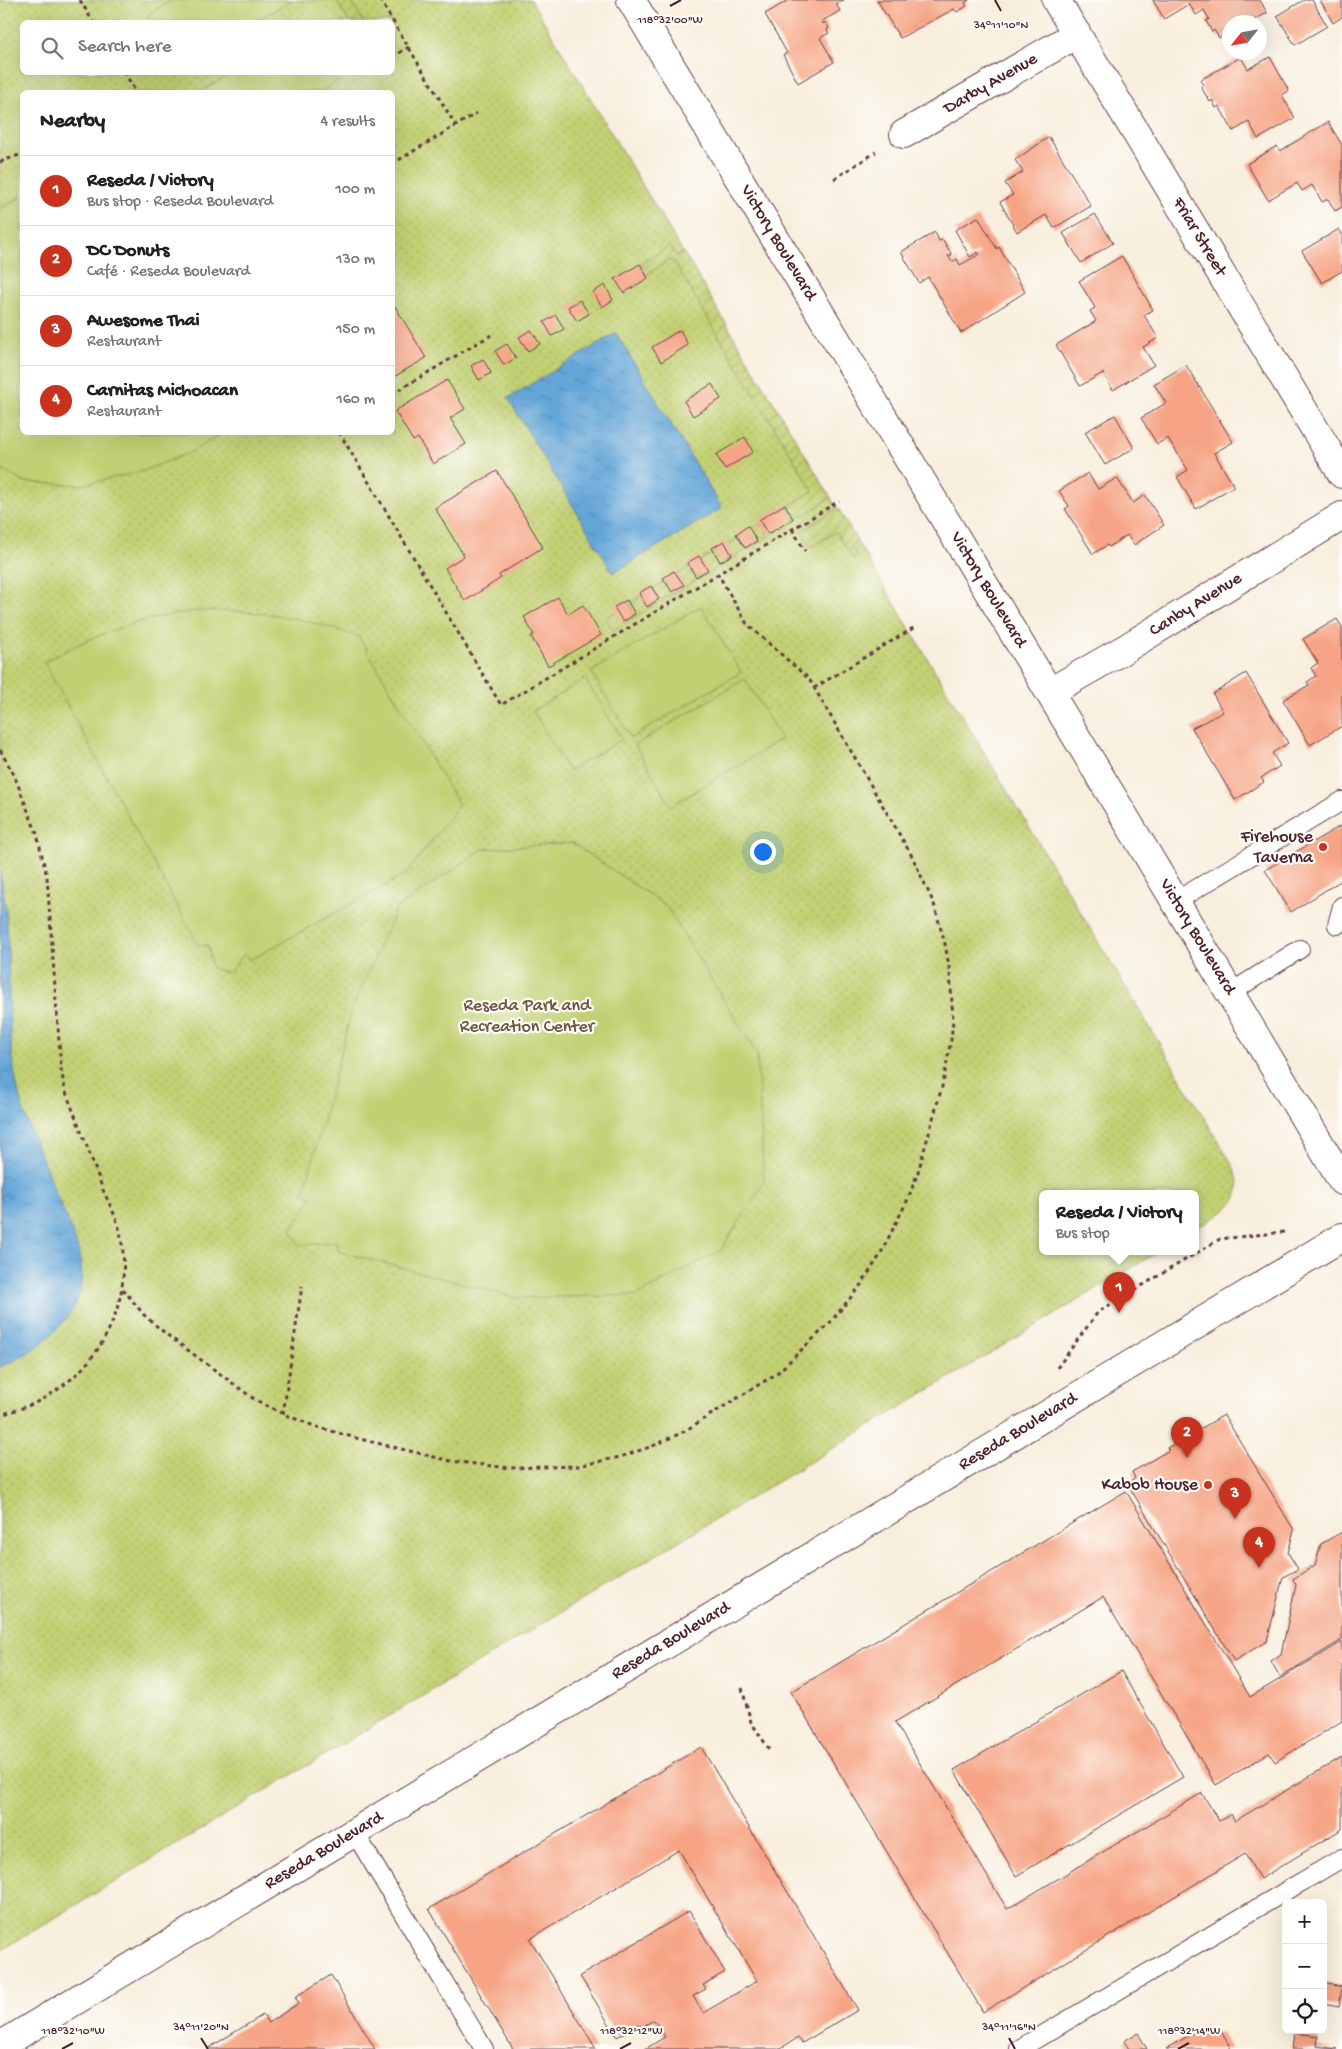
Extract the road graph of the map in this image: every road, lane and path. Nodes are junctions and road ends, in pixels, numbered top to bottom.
1 (80, 0) edge
2 (380, 0) edge
3 (631, 0) edge
4 (1056, 0) edge
5 (92, 20) edge
6 (392, 20) edge
7 (395, 25) edge
8 (1077, 34) junction
9 (408, 47) junction
10 (395, 55) edge
11 (126, 75) edge
12 (133, 90) edge
13 (477, 113) dead end
14 (456, 126) junction
15 (904, 134) joint
16 (20, 155) edge
17 (0, 162) edge
18 (395, 162) edge
19 (834, 179) dead end
20 (490, 335) dead end
21 (395, 392) edge
22 (341, 435) edge
23 (1342, 474) edge
24 (839, 501) dead end
25 (1342, 516) edge
26 (792, 529) junction
27 (805, 551) dead end
28 (718, 574) junction
29 (914, 627) dead end
30 (814, 688) junction
31 (1050, 692) junction
32 (0, 750) edge
33 (1342, 801) edge
34 (1176, 901) junction
35 (1342, 906) edge
36 (1338, 925) dead end
37 (1300, 949) dead end
38 (1230, 993) junction
39 (1342, 1181) edge
40 (1292, 1231) dead end
41 (1342, 1237) edge
42 (1199, 1252) edge
43 (1193, 1255) edge
44 (302, 1286) dead end
45 (123, 1288) junction
46 (1053, 1374) dead end
47 (283, 1414) junction
48 (0, 1415) edge
49 (742, 1688) dead end
50 (771, 1752) dead end
51 (355, 1833) junction
52 (1342, 1858) edge
53 (0, 2046) edge
54 (484, 2049) edge
55 (1020, 2049) edge

1 - 5 path
2 - 6 path
3 - 31 main road, Victory Boulevard
4 - 8 main road, Friar Street
7 - 9 path
8 - 15 main road, Darby Avenue
8 - 23 main road, Friar Street
9 - 10 path
9 - 14 path
11 - 12 path
13 - 14 path
14 - 18 path
15 - 19 path
16 - 17 path
20 - 21 path
22 - 28 path
24 - 26 path
25 - 31 main road, Canby Avenue
26 - 27 path
26 - 28 path
28 - 30 path
29 - 30 path
30 - 47 path
31 - 34 main road, Victory Boulevard
32 - 45 path
33 - 34 lane
34 - 38 main road, Victory Boulevard
35 - 36 lane
37 - 38 lane
38 - 39 main road, Victory Boulevard
40 - 42 path
41 - 51 main road, Reseda Boulevard
43 - 46 path
44 - 47 path
45 - 47 path
45 - 48 path
49 - 50 path
51 - 53 main road, Reseda Boulevard
51 - 54 lane
52 - 55 lane

